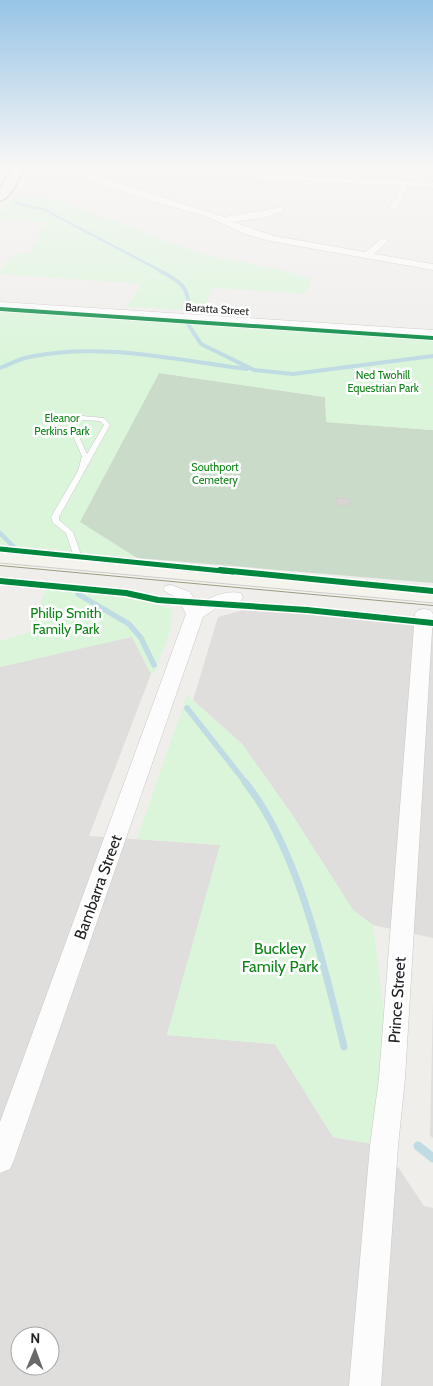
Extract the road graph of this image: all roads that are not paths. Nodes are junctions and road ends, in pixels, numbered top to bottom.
1 (245, 231) edge
2 (383, 241) dead end
3 (366, 256) junction
4 (433, 266) edge
5 (0, 305) edge
6 (433, 333) edge
7 (81, 471) junction
8 (0, 558) edge
9 (80, 566) junction
10 (0, 574) edge
11 (172, 590) junction
12 (236, 597) junction
13 (430, 609) edge
14 (195, 614) junction
15 (0, 1160) edge
16 (366, 1386) edge

1 - 3 street
2 - 3 street
3 - 4 street
5 - 6 street, Baratta Street
7 - 7 lane
7 - 9 lane
8 - 9 street
9 - 13 street
10 - 11 street
11 - 12 street
11 - 14 street
12 - 13 street
12 - 14 street
13 - 16 street, Prince Street
14 - 15 street, Bambarra Street

